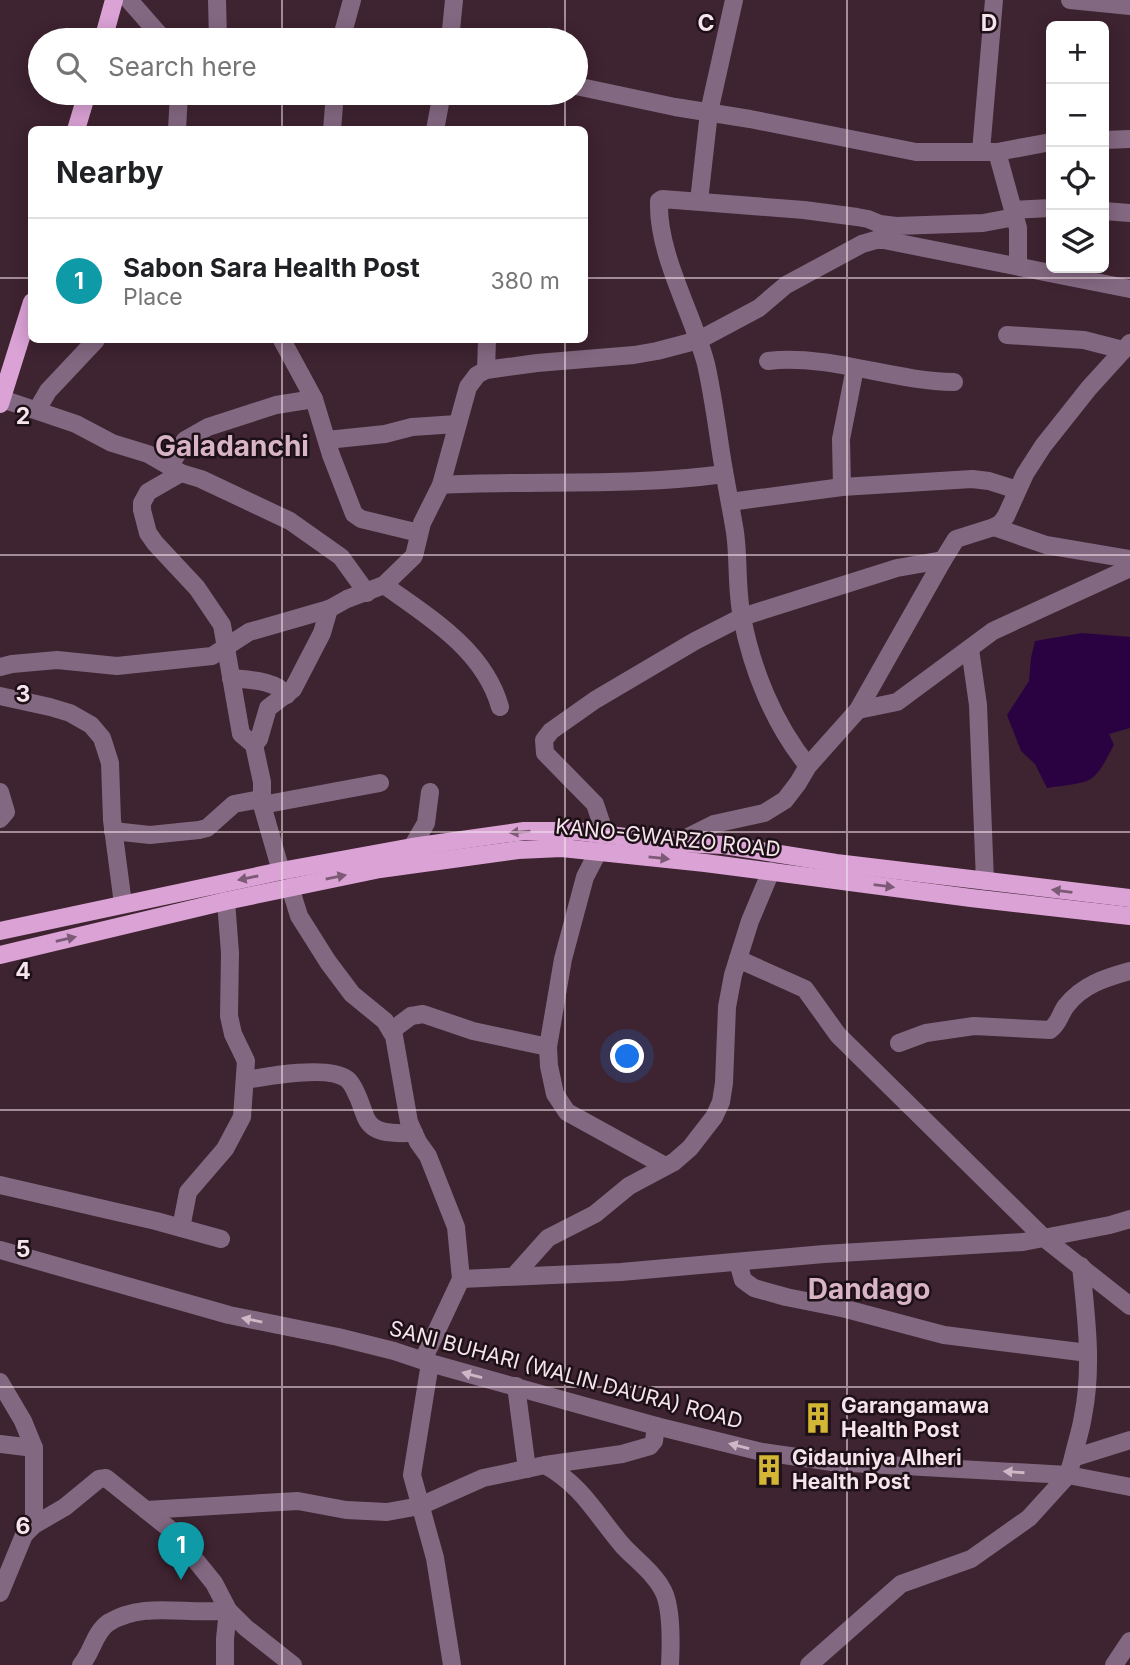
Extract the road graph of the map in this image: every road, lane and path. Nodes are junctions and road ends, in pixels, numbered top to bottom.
1 (114, 0) edge
2 (129, 0) edge
3 (217, 0) edge
4 (352, 0) edge
5 (454, 0) edge
6 (734, 0) edge
7 (994, 0) edge
8 (1070, 0) edge
9 (1130, 6) edge
10 (106, 28) edge
11 (154, 28) edge
12 (218, 28) edge
13 (344, 28) edge
14 (451, 28) edge
15 (588, 88) edge
16 (83, 105) edge
17 (178, 105) edge
18 (334, 105) edge
19 (440, 105) edge
20 (709, 112) junction
21 (77, 126) edge
22 (177, 126) edge
23 (332, 126) edge
24 (436, 126) edge
25 (1130, 139) edge
26 (1109, 140) edge
27 (1046, 143) edge
28 (989, 151) junction
29 (699, 201) junction
30 (1046, 209) edge
31 (1109, 211) edge
32 (1014, 213) junction
33 (1130, 213) edge
34 (879, 232) junction
35 (1018, 265) junction
36 (1130, 289) edge
37 (28, 314) edge
38 (1007, 335) dead end
39 (699, 340) junction
40 (93, 343) edge
41 (284, 343) edge
42 (487, 343) edge
43 (1127, 347) edge
44 (768, 361) dead end
45 (855, 368) junction
46 (486, 370) junction
47 (5, 377) edge
48 (954, 382) dead end
49 (313, 398) junction
50 (1, 402) edge
51 (37, 410) junction
52 (457, 424) junction
53 (327, 440) junction
54 (176, 469) junction
55 (724, 474) junction
56 (441, 485) junction
57 (842, 487) junction
58 (1017, 490) junction
59 (730, 502) junction
60 (994, 527) junction
61 (419, 533) junction
62 (1130, 559) edge
63 (943, 560) junction
64 (1130, 568) edge
65 (384, 585) junction
66 (366, 593) junction
67 (329, 609) junction
68 (741, 617) junction
69 (226, 648) junction
70 (970, 649) junction
71 (0, 667) edge
72 (231, 678) junction
73 (287, 695) junction
74 (0, 696) edge
75 (500, 706) dead end
76 (859, 710) junction
77 (254, 745) junction
78 (808, 766) junction
79 (380, 783) dead end
80 (0, 792) edge
81 (430, 792) dead end
82 (262, 802) junction
83 (0, 819) edge
84 (113, 831) junction
85 (602, 842) junction
86 (676, 843) junction
87 (707, 844) junction
88 (412, 847) junction
89 (705, 863) junction
90 (772, 871) junction
91 (286, 879) junction
92 (985, 881) junction
93 (1130, 898) edge
94 (226, 901) junction
95 (123, 904) junction
96 (1130, 916) edge
97 (5, 930) edge
98 (8, 953) edge
99 (738, 959) junction
100 (1130, 971) edge
101 (391, 1031) junction
102 (899, 1044) dead end
103 (548, 1047) junction
104 (246, 1080) junction
105 (414, 1133) junction
106 (665, 1166) junction
107 (0, 1185) edge
108 (1130, 1219) edge
109 (181, 1228) junction
110 (1044, 1238) junction
111 (221, 1239) dead end
112 (0, 1250) edge
113 (738, 1262) junction
114 (1081, 1266) junction
115 (514, 1276) junction
116 (461, 1279) junction
117 (1130, 1306) edge
118 (1088, 1353) junction
119 (427, 1362) junction
120 (0, 1382) edge
121 (516, 1386) junction
122 (5, 1403) edge
123 (656, 1426) junction
124 (1130, 1440) edge
125 (0, 1444) edge
126 (34, 1448) junction
127 (545, 1465) junction
128 (1070, 1467) junction
129 (527, 1469) junction
130 (1130, 1487) edge
131 (420, 1506) junction
132 (146, 1510) junction
133 (34, 1525) junction
134 (0, 1593) edge
135 (228, 1610) junction
136 (1130, 1641) edge
137 (274, 1657) edge
138 (81, 1665) edge
139 (225, 1665) edge
140 (293, 1665) edge
141 (452, 1665) edge
142 (670, 1665) edge
143 (809, 1665) edge
144 (1114, 1665) edge

1 - 10 main road
2 - 11 street
3 - 12 street
4 - 13 street
5 - 14 street
6 - 20 street
7 - 28 street
8 - 9 street
15 - 20 street
16 - 21 main road
17 - 22 street
18 - 23 street
19 - 24 street
20 - 28 street
20 - 29 street
25 - 26 street
27 - 28 street
28 - 32 street
29 - 34 street
29 - 39 street
30 - 32 street
31 - 33 street
32 - 34 street
32 - 35 street
34 - 35 street
34 - 39 street
35 - 36 street
37 - 47 main road
38 - 43 street
39 - 46 street
39 - 55 street
40 - 51 street
41 - 49 street
42 - 46 street
43 - 58 street
44 - 45 street
45 - 48 street
45 - 57 street
46 - 52 street
47 - 50 main road
49 - 53 street
49 - 54 street
50 - 51 street
51 - 54 street
52 - 53 street
52 - 56 street
53 - 61 street
54 - 66 street
54 - 69 street
55 - 56 street
55 - 59 street
56 - 61 street
57 - 58 street
57 - 59 street
58 - 60 street
59 - 68 street
60 - 62 street
60 - 63 street
61 - 65 street
63 - 68 street
63 - 76 street
64 - 70 street
65 - 66 street
65 - 75 street
66 - 67 street
67 - 69 street
67 - 73 street
68 - 78 street
68 - 85 street
69 - 71 street
69 - 72 street
70 - 76 street
70 - 92 street
72 - 73 street
72 - 77 street
73 - 77 street
74 - 84 street
76 - 78 street
77 - 82 street
78 - 86 street
79 - 82 street
80 - 83 street
81 - 88 street
82 - 84 street
82 - 91 street
84 - 95 street
85 - 86 main road, KANO-GWARZO ROAD
85 -> 88 main road, KANO-GWARZO ROAD
85 -> 89 main road, KANO-GWARZO ROAD
91 -> 85 main road, KANO-GWARZO ROAD
85 - 103 street
86 - 87 main road, KANO-GWARZO ROAD
87 - 89 main road
87 - 92 main road, KANO-GWARZO ROAD
88 - 91 main road, KANO-GWARZO ROAD
89 - 90 main road, KANO-GWARZO ROAD
90 -> 96 main road, KANO-GWARZO ROAD
90 - 99 street
91 - 94 main road, KANO-GWARZO ROAD
91 -> 95 main road, KANO-GWARZO ROAD
91 - 101 street
93 -> 92 main road, KANO-GWARZO ROAD
98 -> 94 main road, KANO-GWARZO ROAD
94 - 104 street
95 - 97 main road, KANO-GWARZO ROAD
97 - 98 main road
99 - 106 street
99 - 110 street
100 - 102 street
101 - 103 street
101 - 105 street
103 - 106 street
104 - 105 street
104 - 109 street
105 - 116 street
106 - 115 street
107 - 109 street
108 - 110 street
109 - 111 street
110 - 113 street
110 - 114 street
119 -> 112 street, SANI BUHARI (WALIN DAURA) ROAD
113 - 115 street
113 - 118 street
114 - 117 street
114 - 118 street
115 - 116 street
116 - 119 street
118 - 128 street
121 -> 119 street, SANI BUHARI (WALIN DAURA) ROAD
119 - 131 street
120 - 122 street
121 - 123 street, SANI BUHARI (WALIN DAURA) ROAD
121 - 129 street
122 - 126 street
123 - 127 street
128 -> 123 street, SANI BUHARI (WALIN DAURA) ROAD
124 - 128 street
125 - 126 street
126 - 133 street
127 - 129 street
127 - 142 street
128 - 130 street, SANI BUHARI (WALIN DAURA) ROAD
128 - 143 street
129 - 131 street
131 - 132 street
131 - 141 street
132 - 133 street
132 - 135 street
133 - 134 street
135 - 137 street
135 - 138 street
135 - 139 street
136 - 144 street
137 - 140 street

